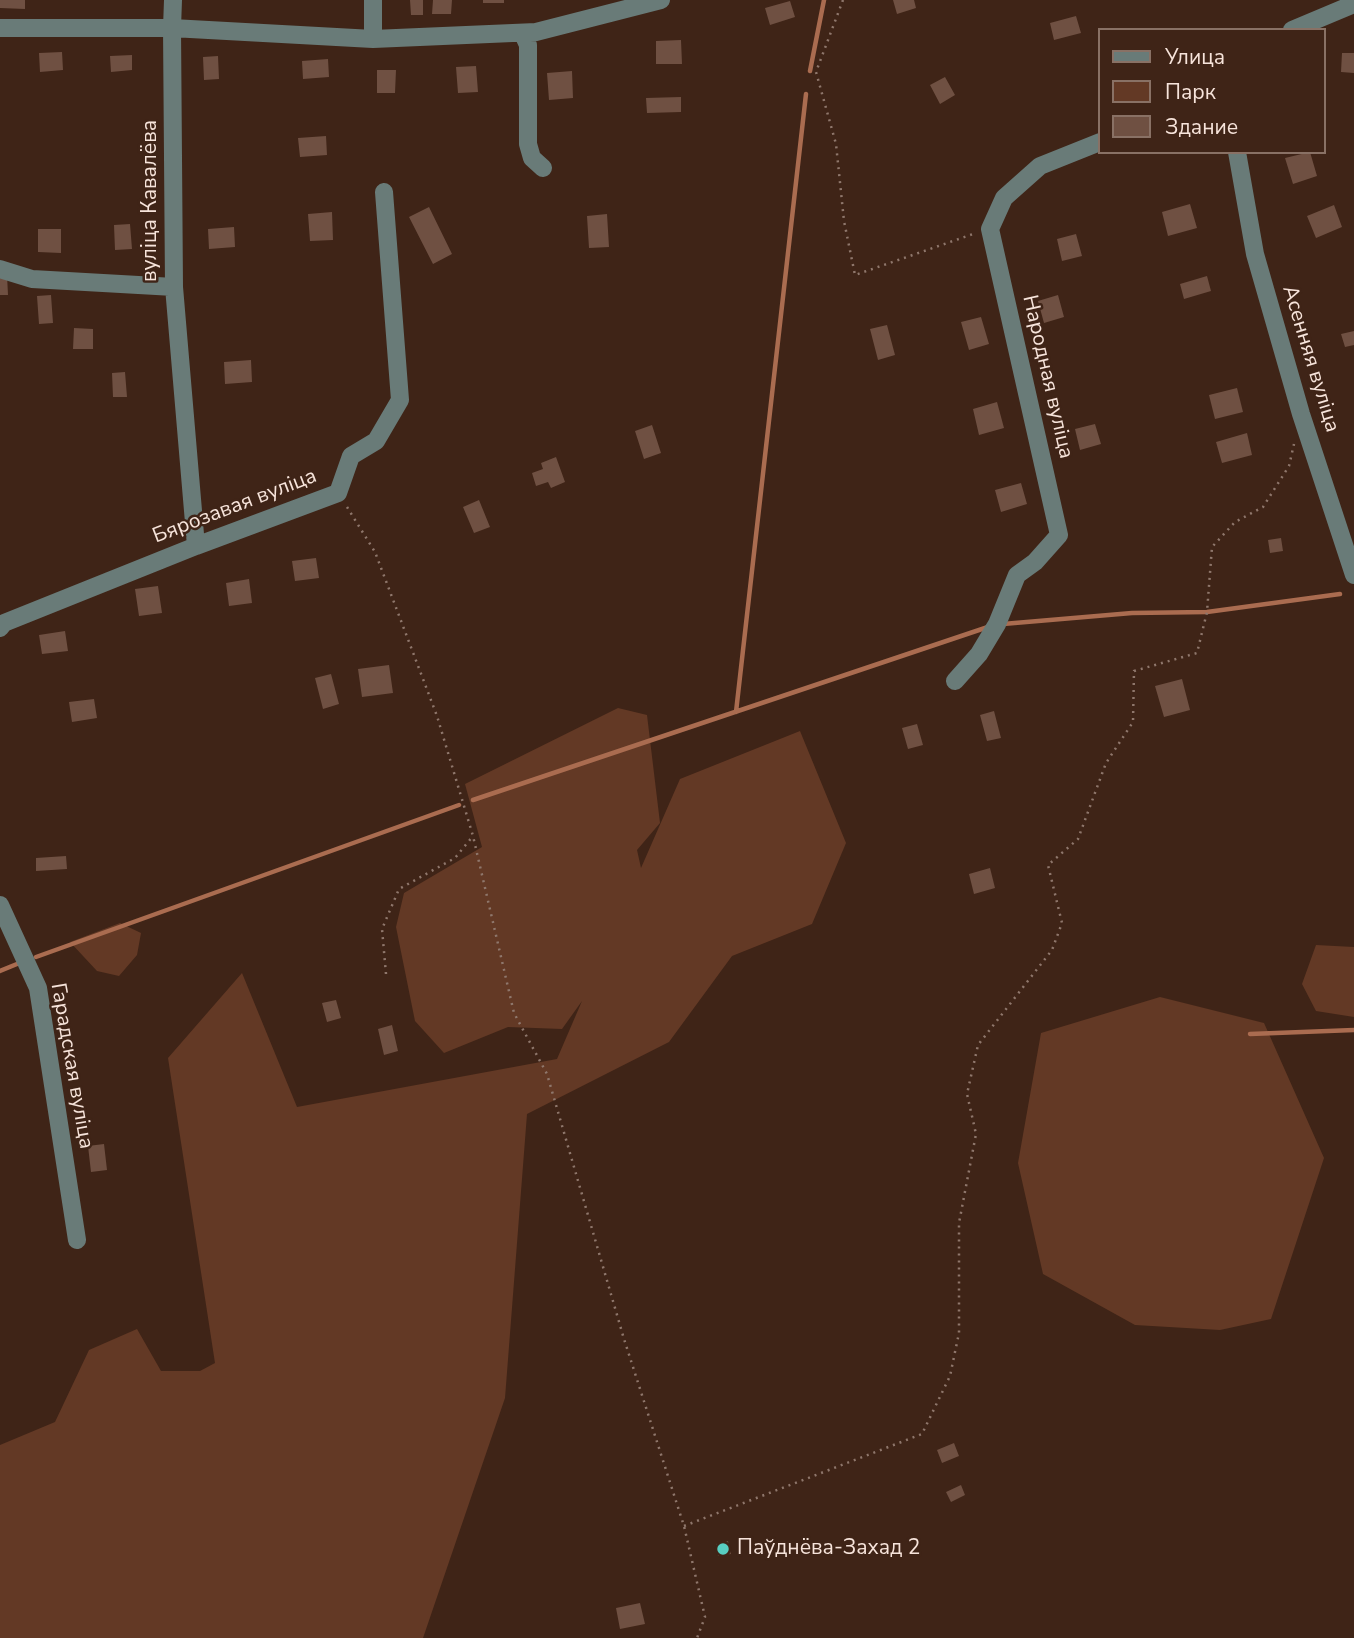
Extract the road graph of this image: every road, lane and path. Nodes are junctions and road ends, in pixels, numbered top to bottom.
1 (173, 0) edge
2 (373, 0) edge
3 (661, 0) edge
4 (843, 0) edge
5 (1354, 4) edge
6 (0, 28) edge
7 (172, 28) junction
8 (1297, 28) edge
9 (523, 34) junction
10 (373, 39) junction
11 (1098, 143) edge
12 (1237, 154) edge
13 (542, 168) dead end
14 (384, 192) dead end
15 (990, 229) junction
16 (0, 269) edge
17 (174, 287) junction
18 (1295, 440) dead end
19 (338, 493) junction
20 (196, 546) junction
21 (1354, 575) edge
22 (2, 625) edge
23 (955, 681) dead end
24 (473, 836) junction
25 (0, 905) edge
26 (386, 974) dead end
27 (77, 1240) dead end
28 (684, 1526) junction
29 (696, 1638) edge

1 - 7 street, вуліца Кавалёва
2 - 10 street
3 - 9 street
4 - 15 path
5 - 8 street
6 - 7 street
7 - 10 street
7 - 17 street, вуліца Кавалёва
9 - 10 street
9 - 13 street
11 - 15 street
12 - 21 street, Асенняя вуліца
14 - 19 street, Бярозавая вуліца
15 - 23 street, Народная вуліца
16 - 17 street
17 - 20 street, вуліца Кавалёва
18 - 28 path
19 - 20 street, Бярозавая вуліца
19 - 24 path
20 - 22 street, Бярозавая вуліца
24 - 26 path
24 - 28 path
25 - 27 street, Гарадская вуліца
28 - 29 path

